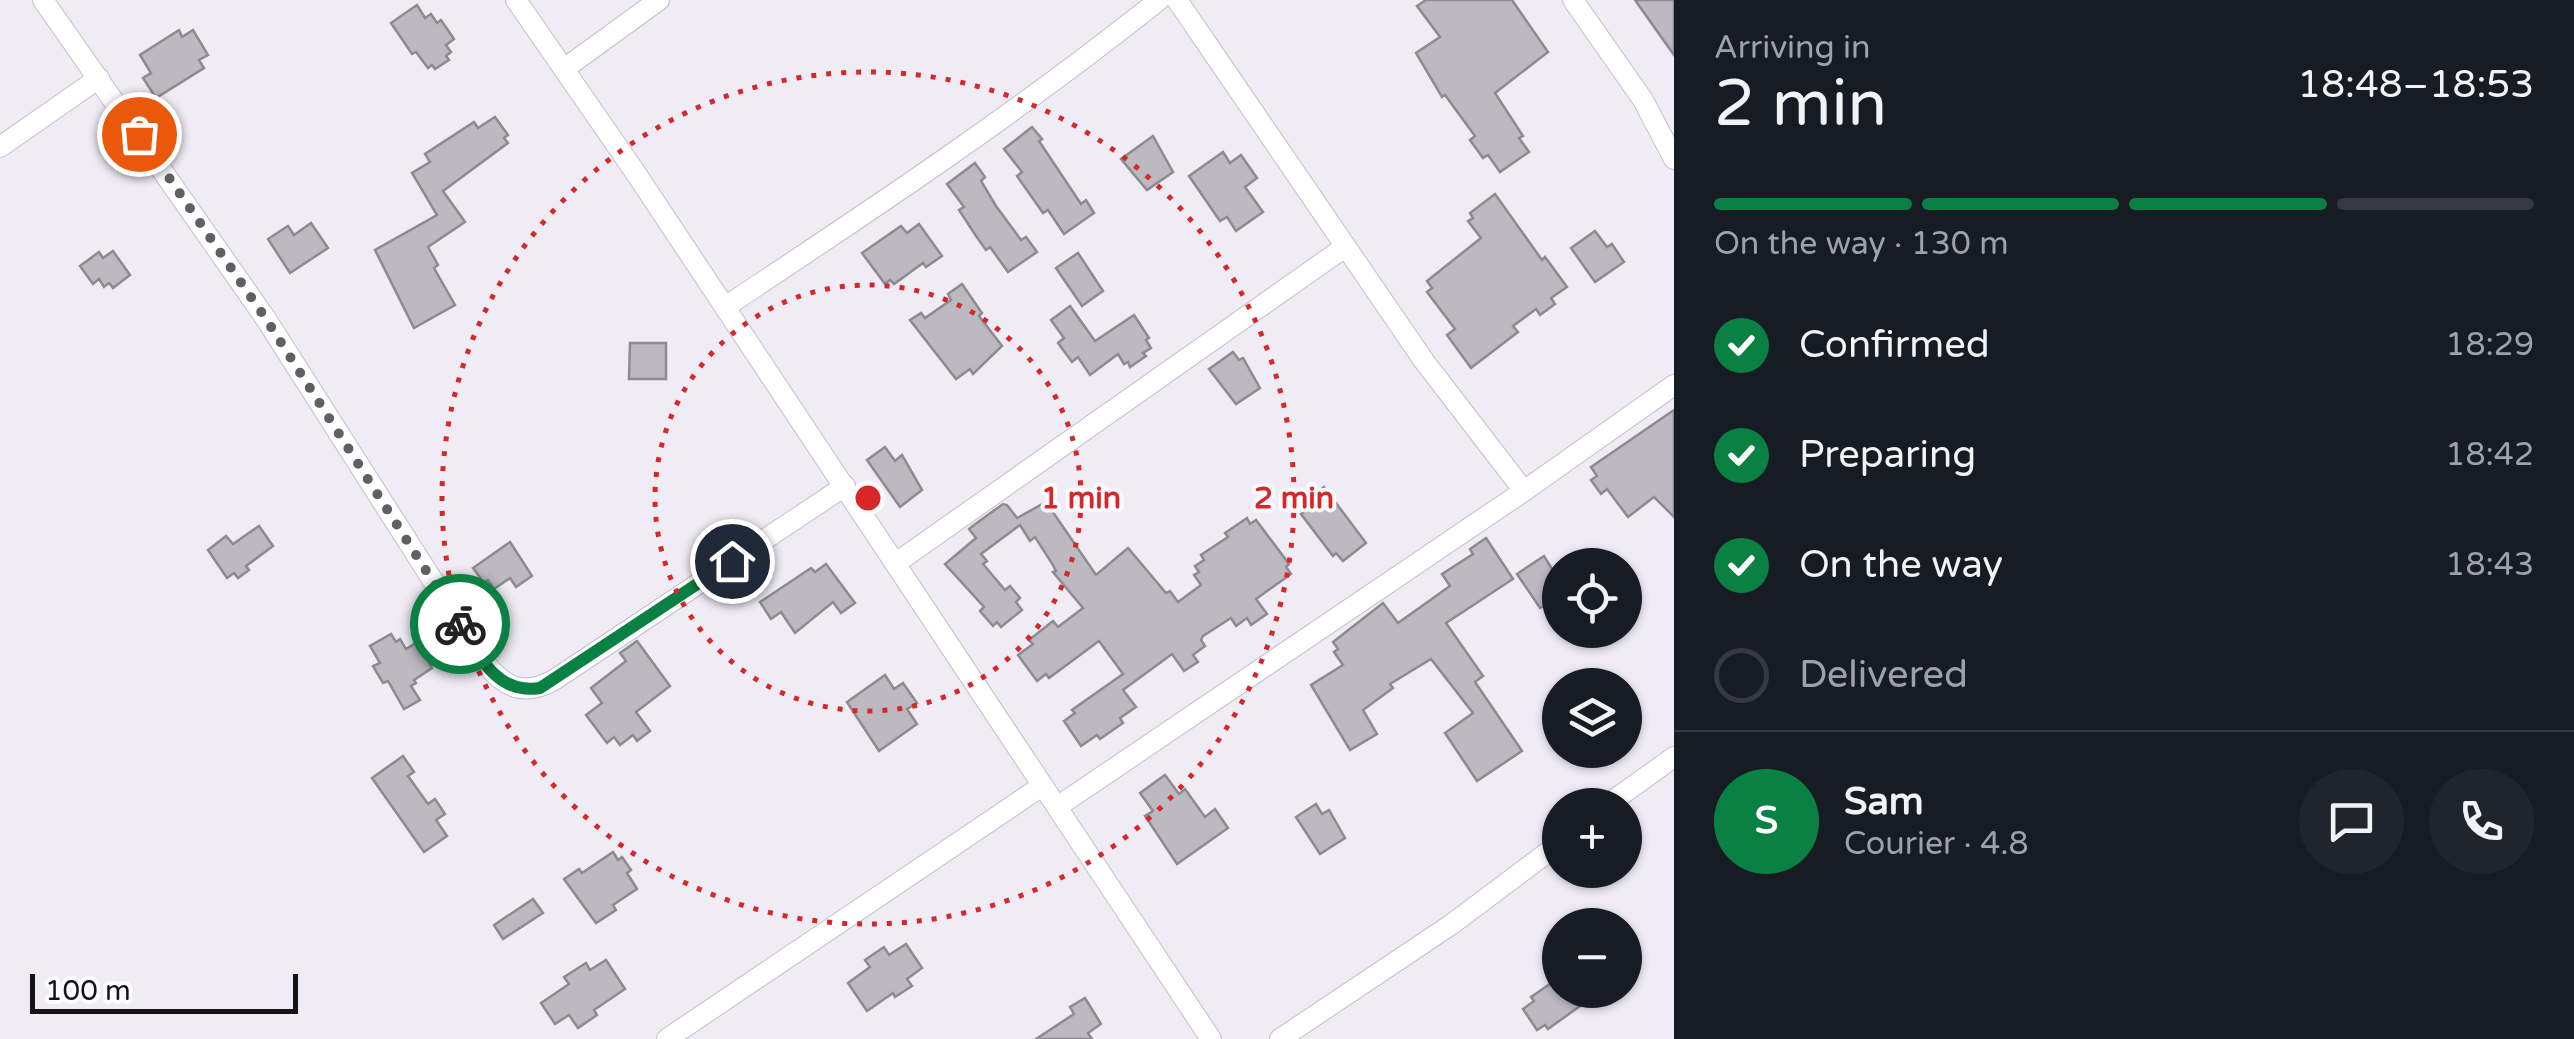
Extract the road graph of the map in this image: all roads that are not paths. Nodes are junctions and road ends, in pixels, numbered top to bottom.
1 (43, 0) edge
2 (516, 0) edge
3 (659, 0) edge
4 (1160, 0) edge
5 (1177, 0) edge
6 (1573, 0) edge
7 (564, 69) junction
8 (99, 78) junction
9 (0, 147) edge
10 (1674, 159) edge
11 (1345, 247) junction
12 (724, 307) junction
13 (1674, 386) edge
14 (845, 486) junction
15 (1524, 491) junction
16 (896, 562) junction
17 (1674, 758) edge
18 (1042, 786) junction
19 (1631, 788) edge
20 (1057, 807) junction
21 (1542, 856) edge
22 (667, 1039) edge
23 (1211, 1039) edge
24 (1280, 1039) edge

1 - 8 street
2 - 7 street
3 - 7 street
4 - 12 street
5 - 11 street
6 - 10 street
7 - 12 street
8 - 9 street
8 - 14 street
11 - 15 street
11 - 16 street
12 - 14 street
13 - 15 street
14 - 16 street
15 - 20 street
16 - 18 street
17 - 19 street
18 - 20 street
18 - 22 street
20 - 23 street
21 - 24 street

